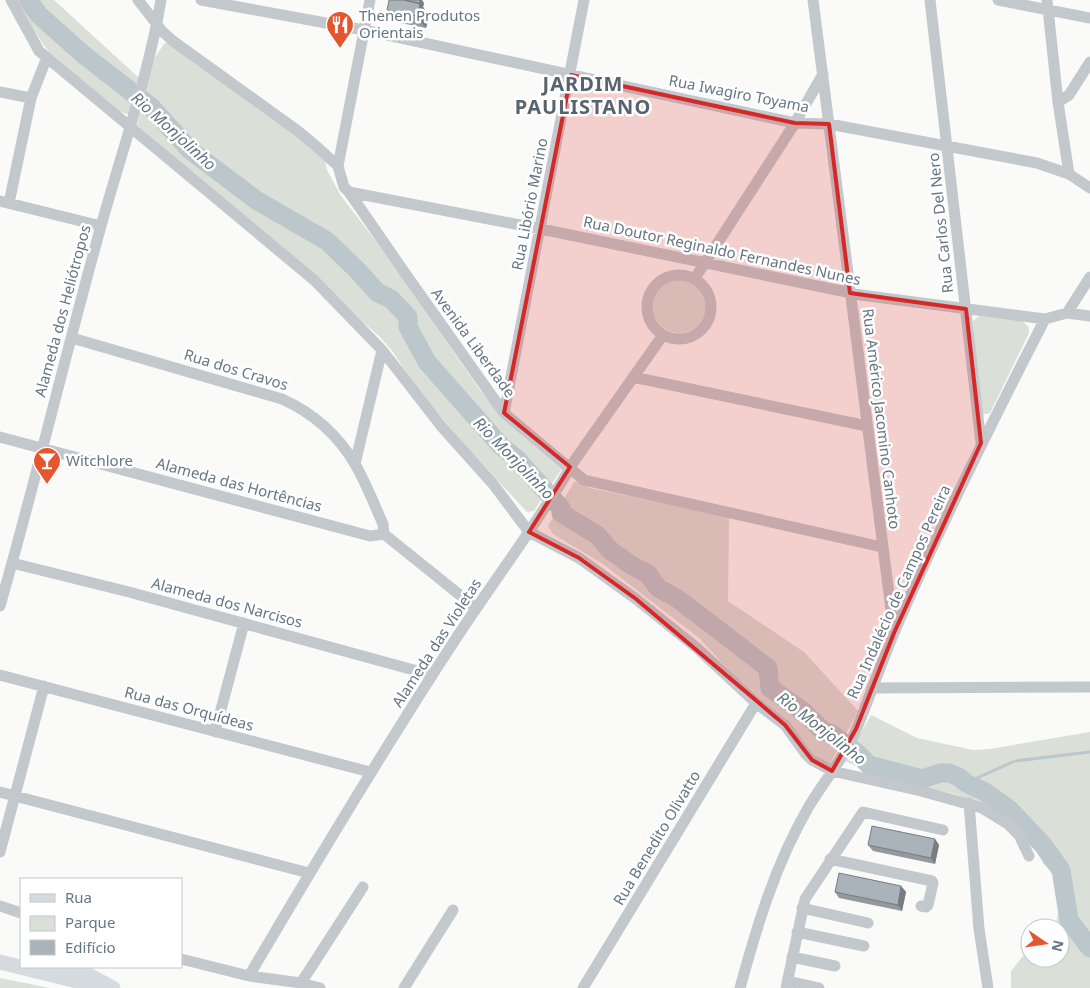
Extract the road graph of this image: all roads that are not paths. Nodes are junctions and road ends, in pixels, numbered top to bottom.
1 (11, 0) edge
2 (138, 0) edge
3 (161, 0) edge
4 (201, 0) edge
5 (370, 0) edge
6 (584, 0) edge
7 (813, 0) edge
8 (930, 0) edge
9 (998, 0) edge
10 (1048, 5) edge
11 (1090, 18) edge
12 (157, 24) junction
13 (364, 30) junction
14 (47, 57) junction
15 (1090, 62) edge
16 (571, 74) junction
17 (823, 74) junction
18 (0, 92) edge
19 (32, 98) junction
20 (1058, 102) junction
21 (794, 123) junction
22 (829, 124) junction
23 (131, 126) junction
24 (948, 146) junction
25 (338, 166) junction
26 (1069, 174) junction
27 (1090, 188) edge
28 (349, 192) junction
29 (4, 202) edge
30 (101, 226) junction
31 (541, 229) junction
32 (704, 262) junction
33 (1090, 277) edge
34 (695, 278) junction
35 (850, 293) junction
36 (966, 309) junction
37 (1067, 313) junction
38 (1090, 316) edge
39 (1045, 319) junction
40 (663, 335) junction
41 (72, 338) junction
42 (382, 350) junction
43 (632, 377) junction
44 (504, 412) junction
45 (867, 426) junction
46 (0, 437) edge
47 (981, 443) junction
48 (43, 447) junction
49 (355, 464) junction
50 (570, 466) junction
51 (529, 532) junction
52 (384, 534) junction
53 (882, 547) junction
54 (12, 563) junction
55 (0, 606) edge
56 (476, 608) junction
57 (244, 623) junction
58 (894, 633) junction
59 (0, 675) edge
60 (432, 675) junction
61 (44, 686) junction
62 (1090, 687) edge
63 (872, 688) junction
64 (756, 703) junction
65 (215, 732) junction
66 (832, 771) junction
67 (370, 772) junction
68 (0, 792) edge
69 (15, 796) junction
70 (969, 803) junction
71 (943, 830) dead end
72 (0, 852) edge
73 (1029, 856) dead end
74 (830, 859) junction
75 (309, 874) junction
76 (363, 887) dead end
77 (0, 906) edge
78 (921, 906) dead end
79 (802, 908) junction
80 (453, 910) dead end
81 (20, 913) edge
82 (868, 922) dead end
83 (797, 932) junction
84 (864, 946) dead end
85 (0, 951) edge
86 (20, 956) edge
87 (792, 956) junction
88 (182, 959) edge
89 (0, 962) edge
90 (20, 966) edge
91 (835, 966) dead end
92 (27, 968) edge
93 (67, 968) edge
94 (40, 971) junction
95 (249, 976) junction
96 (301, 983) junction
97 (787, 985) edge
98 (70, 988) edge
99 (94, 988) edge
100 (113, 988) edge
101 (320, 988) edge
102 (404, 988) edge
103 (583, 988) edge
104 (740, 988) edge
105 (819, 988) edge
106 (988, 988) edge

1 - 14 street
2 - 12 street, Avenida Liberdade
3 - 12 street, Alameda dos Heliótropos
4 - 13 street, Rua Iwagiro Toyama
5 - 13 street
6 - 16 street, Rua Libório Marino
7 - 17 street, Rua Américo Jacomino Canhoto
8 - 24 street, Rua Carlos Del Nero
9 - 10 street
10 - 11 street
10 - 20 street
12 - 23 street, Alameda dos Heliótropos
12 - 25 street, Avenida Liberdade
13 - 16 street, Rua Iwagiro Toyama
13 - 25 street
14 - 19 street
14 - 23 street
15 - 20 street
16 - 21 street, Rua Iwagiro Toyama
16 - 31 street, Rua Libório Marino
17 - 21 street
17 - 22 street, Rua Américo Jacomino Canhoto
18 - 19 street
19 - 29 street
20 - 26 street
21 - 22 street, Rua Iwagiro Toyama
21 - 32 street
22 - 24 street, Rua Iwagiro Toyama
22 - 35 street, Rua Américo Jacomino Canhoto
23 - 30 street, Alameda dos Heliótropos
23 - 42 street
24 - 26 street, Rua Iwagiro Toyama
24 - 36 street, Rua Carlos Del Nero
25 - 28 street, Avenida Liberdade
26 - 27 street, Rua Iwagiro Toyama
28 - 31 street, Rua Doutor Reginaldo Fernandes Nunes
28 - 44 street, Avenida Liberdade
29 - 30 street
30 - 41 street, Alameda dos Heliótropos
31 - 32 street, Rua Doutor Reginaldo Fernandes Nunes
31 - 44 street, Rua Libório Marino
32 - 34 street
32 - 35 street, Rua Doutor Reginaldo Fernandes Nunes
33 - 37 street
34 - 40 street
34 - 40 street
35 - 36 street, Rua Doutor Reginaldo Fernandes Nunes
35 - 45 street, Rua Américo Jacomino Canhoto
36 - 39 street, Rua Doutor Reginaldo Fernandes Nunes
36 - 47 street, Rua Carlos Del Nero
37 - 38 street, Rua Doutor Reginaldo Fernandes Nunes
37 - 39 street, Rua Doutor Reginaldo Fernandes Nunes
39 - 47 street, Rua Indalécio de Campos Pereira
40 - 43 street, Alameda das Violetas
41 - 48 street, Alameda dos Heliótropos
41 - 49 street, Rua dos Cravos
42 - 49 street
42 - 51 street
43 - 45 street
43 - 50 street, Alameda das Violetas
44 - 50 street, Avenida Liberdade
45 - 53 street, Rua Américo Jacomino Canhoto
46 - 48 street, Alameda das Hortências
47 - 58 street, Rua Indalécio de Campos Pereira
48 - 52 street, Alameda das Hortências
48 - 54 street, Alameda dos Heliótropos
49 - 52 street, Rua dos Cravos
50 - 51 street, Alameda das Violetas
50 - 53 street, Avenida Liberdade
51 - 56 street, Alameda das Violetas
51 - 64 street
52 - 56 street
53 - 58 street, Rua Américo Jacomino Canhoto
54 - 55 street, Alameda dos Heliótropos
54 - 57 street, Alameda dos Narcisos
56 - 60 street, Alameda das Violetas
57 - 60 street, Alameda dos Narcisos
57 - 65 street
58 - 63 street, Rua Indalécio de Campos Pereira
59 - 61 street, Rua das Orquídeas
60 - 67 street, Alameda das Violetas
61 - 65 street, Rua das Orquídeas
61 - 69 street
62 - 63 street
63 - 66 street, Rua Indalécio de Campos Pereira
64 - 66 street
64 - 103 street, Rua Benedito Olivatto
65 - 67 street, Rua das Orquídeas
66 - 70 street
66 - 104 street, Rua Indalécio de Campos Pereira
67 - 75 street, Alameda das Violetas
68 - 69 street
69 - 72 street
69 - 75 street
70 - 73 street
70 - 106 street
71 - 74 street
74 - 78 street
74 - 79 street
75 - 95 street, Alameda das Violetas
76 - 96 street
77 - 81 street
79 - 82 street
79 - 83 street
80 - 102 street
83 - 84 street
83 - 87 street
85 - 86 main road
87 - 91 street
87 - 97 street
88 - 95 street
89 - 90 main road
92 - 94 main road
93 - 100 main road
94 - 98 street
94 - 99 main road
95 - 96 street
96 - 101 street
97 - 105 street

